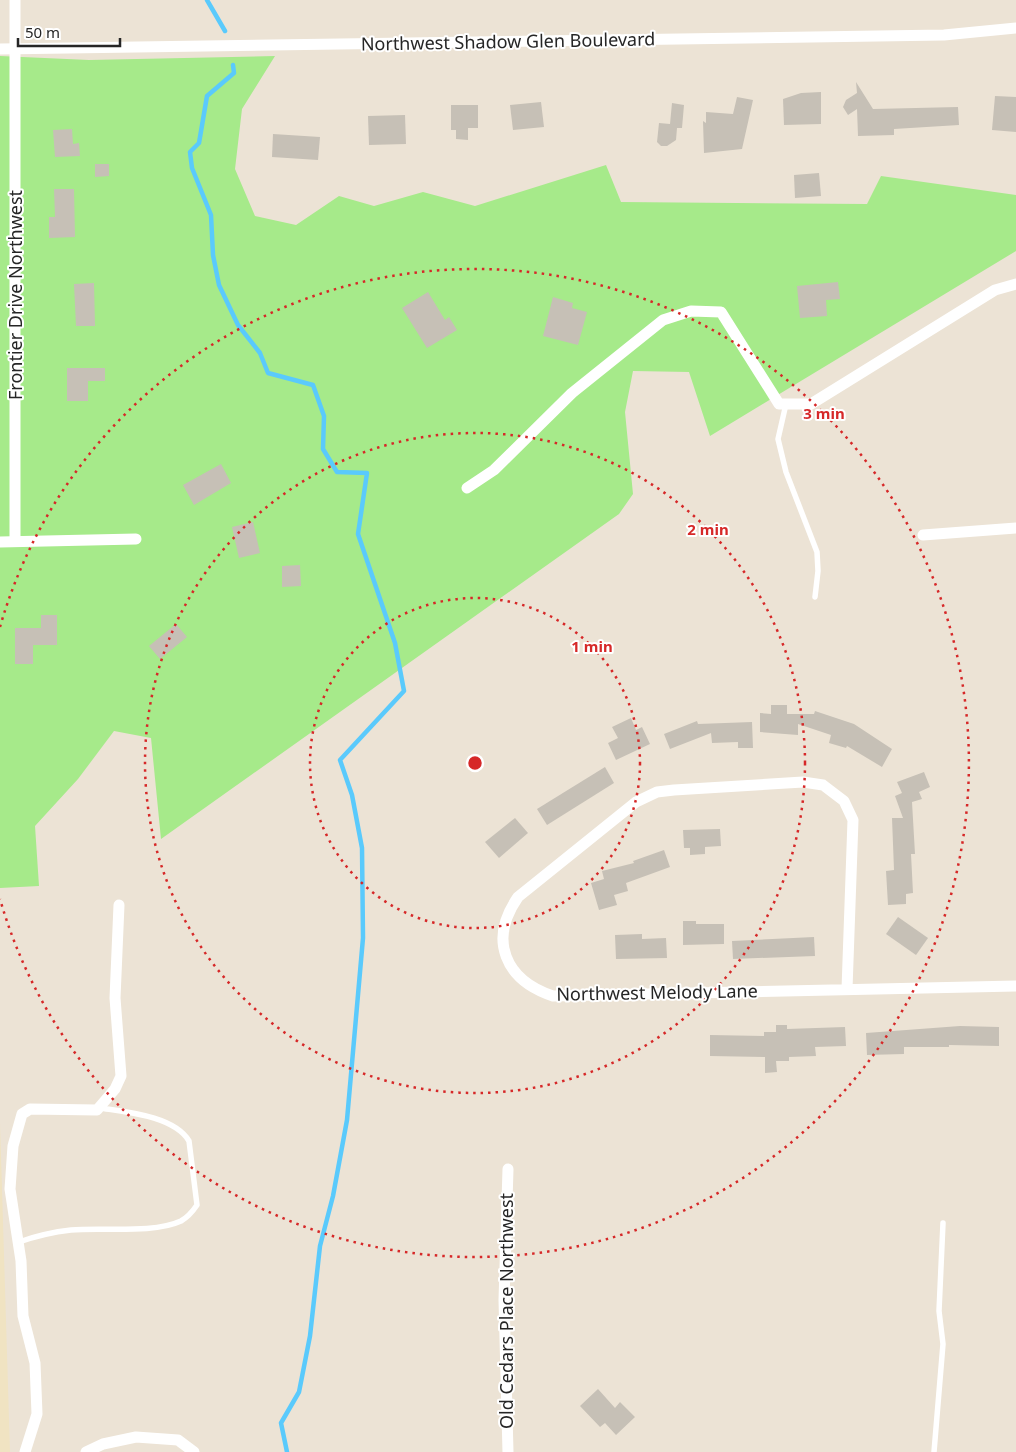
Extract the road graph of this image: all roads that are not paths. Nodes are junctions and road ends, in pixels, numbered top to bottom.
1 (15, 0) edge
2 (1016, 28) edge
3 (0, 49) edge
4 (16, 49) junction
5 (1016, 284) edge
6 (786, 404) junction
7 (467, 488) dead end
8 (1016, 528) edge
9 (923, 535) dead end
10 (136, 539) dead end
11 (15, 540) junction
12 (0, 542) edge
13 (815, 597) dead end
14 (119, 905) dead end
15 (1016, 986) edge
16 (848, 989) junction
17 (99, 1108) junction
18 (508, 1169) dead end
19 (943, 1223) dead end
20 (18, 1242) junction
21 (25, 1452) edge
22 (86, 1452) edge
23 (194, 1452) edge
24 (508, 1452) edge
25 (934, 1452) edge

1 - 4 street, Frontier Drive Northwest
2 - 4 street, Northwest Shadow Glen Boulevard
3 - 4 street, Northwest Shadow Glen Boulevard
4 - 11 street, Frontier Drive Northwest
5 - 6 street
6 - 7 street
6 - 13 lane
8 - 9 street
10 - 11 street
11 - 12 street
14 - 17 street
15 - 16 street, Northwest Melody Lane
16 - 16 street, Northwest Melody Lane
17 - 20 street
17 - 20 lane
18 - 24 street, Old Cedars Place Northwest
19 - 25 lane
20 - 21 street
22 - 23 street

